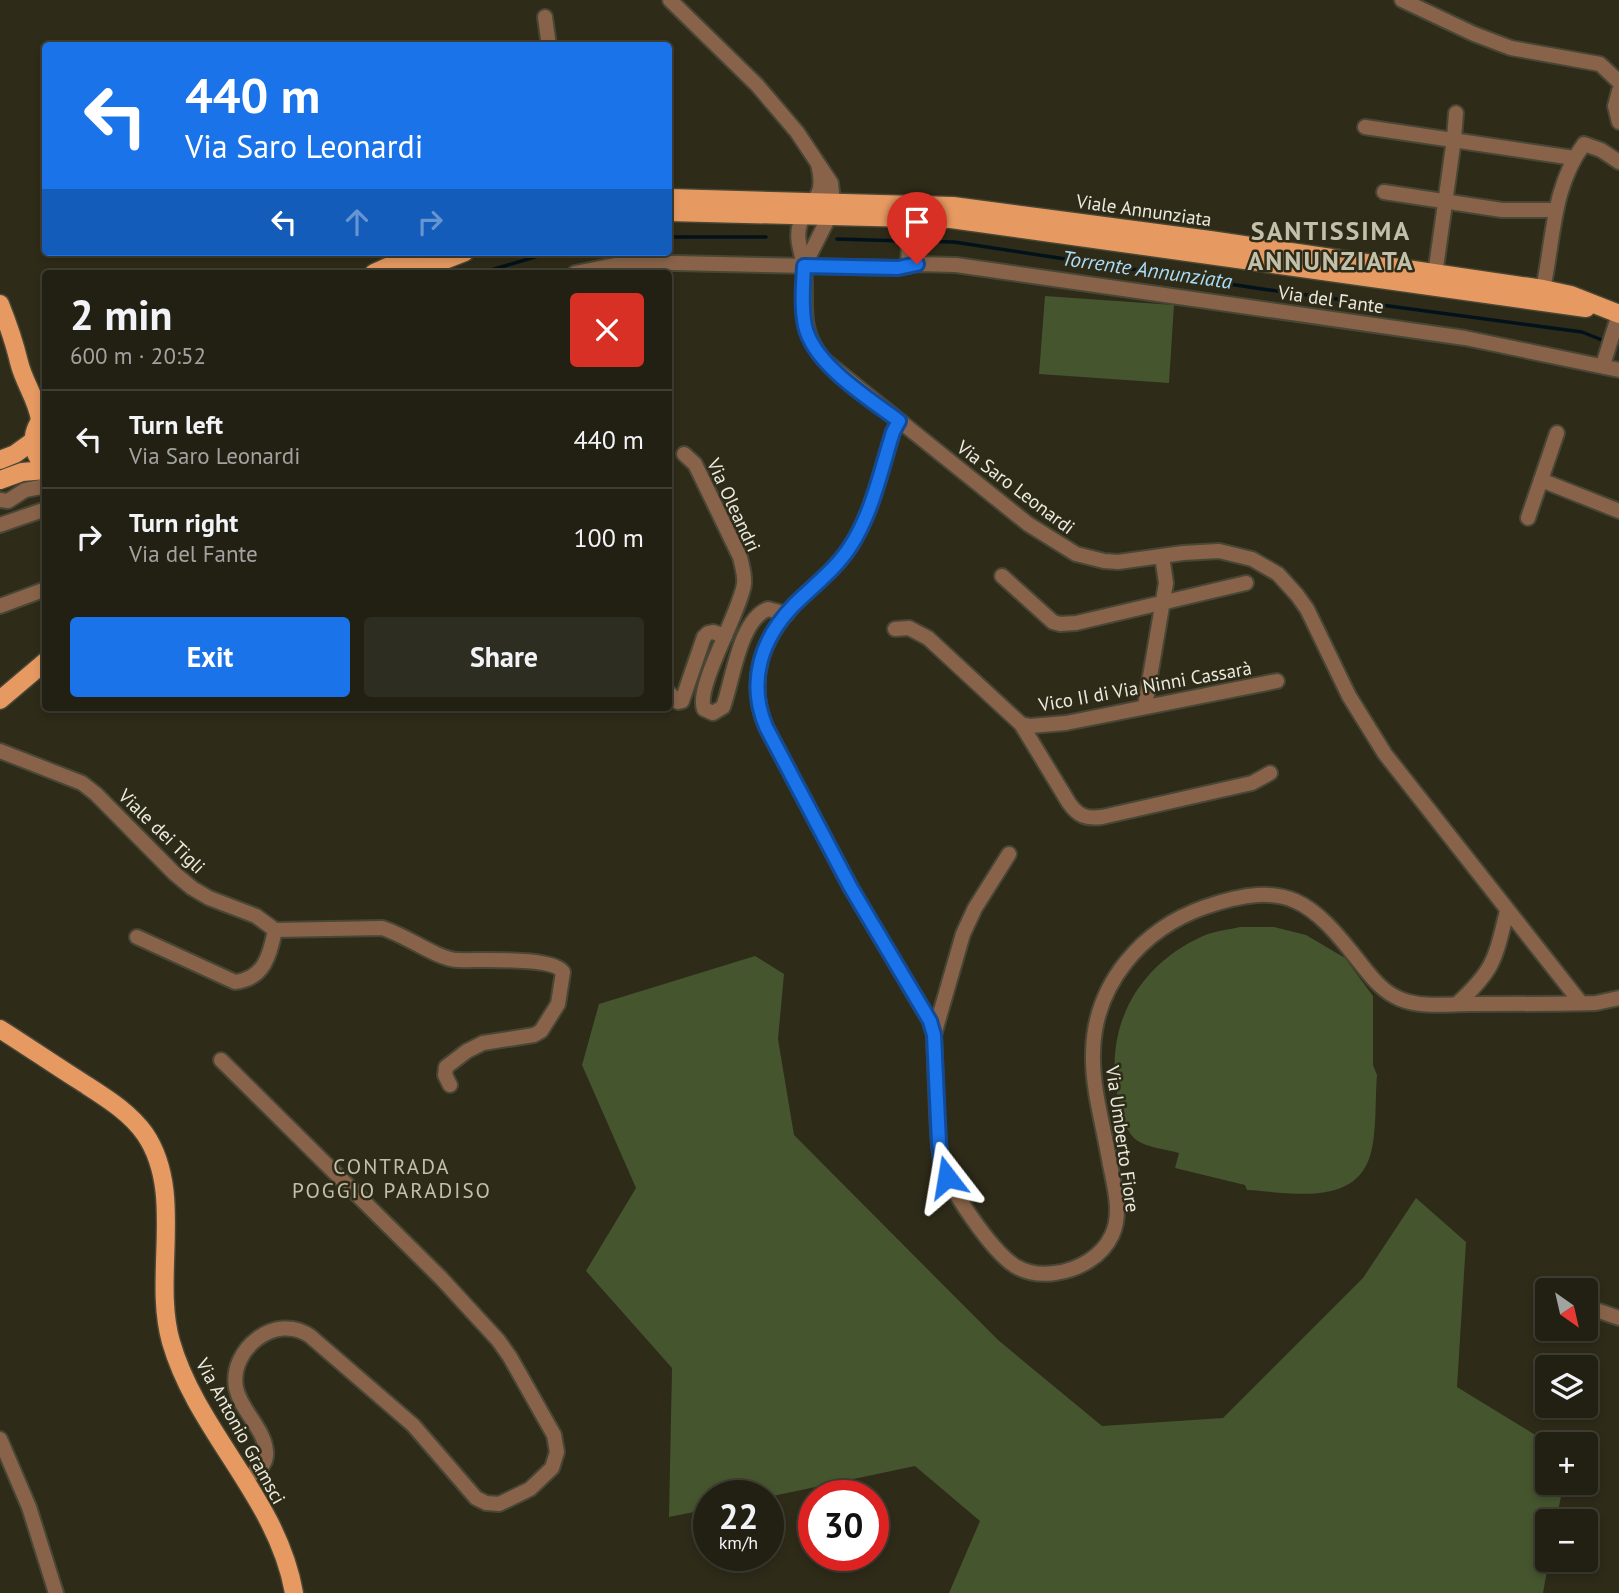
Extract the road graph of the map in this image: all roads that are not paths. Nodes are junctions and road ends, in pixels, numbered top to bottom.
1 (670, 0) edge
2 (1402, 0) edge
3 (545, 17) dead end
4 (548, 42) edge
5 (1619, 82) edge
6 (1619, 91) edge
7 (1456, 113) dead end
8 (1619, 122) edge
9 (1366, 127) dead end
10 (1454, 139) junction
11 (1574, 158) junction
12 (1619, 162) edge
13 (818, 164) junction
14 (1384, 192) dead end
15 (672, 198) edge
16 (1445, 203) junction
17 (810, 208) junction
18 (832, 209) junction
19 (1554, 209) junction
20 (672, 212) edge
21 (952, 212) junction
22 (909, 222) junction
23 (412, 256) edge
24 (455, 256) edge
25 (908, 262) junction
26 (804, 266) junction
27 (381, 270) edge
28 (419, 270) edge
29 (590, 270) edge
30 (1434, 279) junction
31 (1543, 289) junction
32 (0, 304) edge
33 (1615, 316) edge
34 (18, 351) junction
35 (1604, 361) junction
36 (1619, 370) edge
37 (42, 387) edge
38 (42, 415) edge
39 (42, 419) edge
40 (899, 421) junction
41 (1558, 433) dead end
42 (33, 441) junction
43 (684, 454) dead end
44 (1, 460) edge
45 (42, 464) edge
46 (42, 468) edge
47 (1541, 480) junction
48 (4, 481) edge
49 (42, 487) edge
50 (0, 500) edge
51 (42, 510) edge
52 (1619, 511) edge
53 (1528, 518) dead end
54 (0, 525) edge
55 (1163, 556) junction
56 (1002, 576) dead end
57 (1246, 583) dead end
58 (42, 590) edge
59 (1162, 603) junction
60 (0, 606) edge
61 (786, 614) junction
62 (895, 629) dead end
63 (724, 636) junction
64 (42, 664) edge
65 (42, 675) edge
66 (1277, 681) dead end
67 (672, 696) edge
68 (0, 700) edge
69 (0, 706) edge
70 (1145, 706) junction
71 (1021, 724) junction
72 (0, 751) edge
73 (1270, 773) dead end
74 (1009, 854) dead end
75 (1507, 911) junction
76 (275, 930) junction
77 (137, 937) dead end
78 (1619, 998) edge
79 (1581, 1003) junction
80 (1457, 1004) junction
81 (0, 1029) edge
82 (934, 1035) junction
83 (221, 1060) dead end
84 (450, 1085) dead end
85 (1599, 1311) dead end
86 (1619, 1318) edge
87 (0, 1439) edge
88 (244, 1479) junction
89 (56, 1593) edge
90 (294, 1593) edge

1 - 13 street
2 - 5 street
3 - 4 street
6 - 8 street
7 - 10 street
9 - 10 street
10 - 11 street
10 - 16 street
11 - 12 street
11 - 19 street
13 - 17 street, Via Saro Leonardi
13 - 18 street
14 - 16 street
15 - 17 main road, Viale Annunziata
16 - 19 street
16 - 30 street
17 - 18 main road, Viale Annunziata
17 - 20 main road, Viale Annunziata
17 - 26 street, Via Saro Leonardi
18 - 21 main road, Viale Annunziata
18 - 22 main road, Viale Annunziata
18 - 26 street
19 - 31 street
21 - 22 main road, Viale Annunziata
21 - 30 main road, Viale Annunziata
22 - 25 street
23 - 27 main road
24 - 28 main road
25 - 26 street, Via del Fante
25 - 35 street, Via del Fante
26 - 29 street, Via del Fante
26 - 40 street, Via Saro Leonardi
30 - 31 main road, Viale Annunziata
30 - 33 main road, Viale Annunziata
31 - 33 main road, Viale Annunziata
32 - 34 main road
33 - 35 street
34 - 37 main road
34 - 38 main road
35 - 36 street, Via del Fante
39 - 42 main road
40 - 55 street, Via Saro Leonardi
40 - 61 street, Via Umberto Fiore
41 - 47 street
42 - 44 main road
42 - 45 main road
43 - 63 street, Via Oleandri
46 - 48 main road
47 - 52 street
47 - 53 street
49 - 50 street
51 - 54 street
55 - 59 street
55 - 75 street, Via Saro Leonardi
56 - 59 street
57 - 59 street
58 - 60 street
59 - 70 street
61 - 63 street, Via Oleandri
61 - 82 street, Via Umberto Fiore
62 - 71 street
63 - 67 street
64 - 68 main road
65 - 69 main road
66 - 70 street, Vico II di Via Ninni Cassarà
70 - 71 street, Vico II di Via Ninni Cassarà
71 - 73 street
72 - 76 street, Viale dei Tigli
74 - 82 street
75 - 79 street, Via Saro Leonardi
75 - 80 street
76 - 77 street
76 - 84 street
78 - 79 street, Via Umberto Fiore
79 - 80 street, Via Umberto Fiore
80 - 82 street, Via Umberto Fiore
81 - 88 main road, Via Antonio Gramsci
83 - 88 street
85 - 86 street
87 - 89 street
88 - 90 main road, Via Antonio Gramsci

